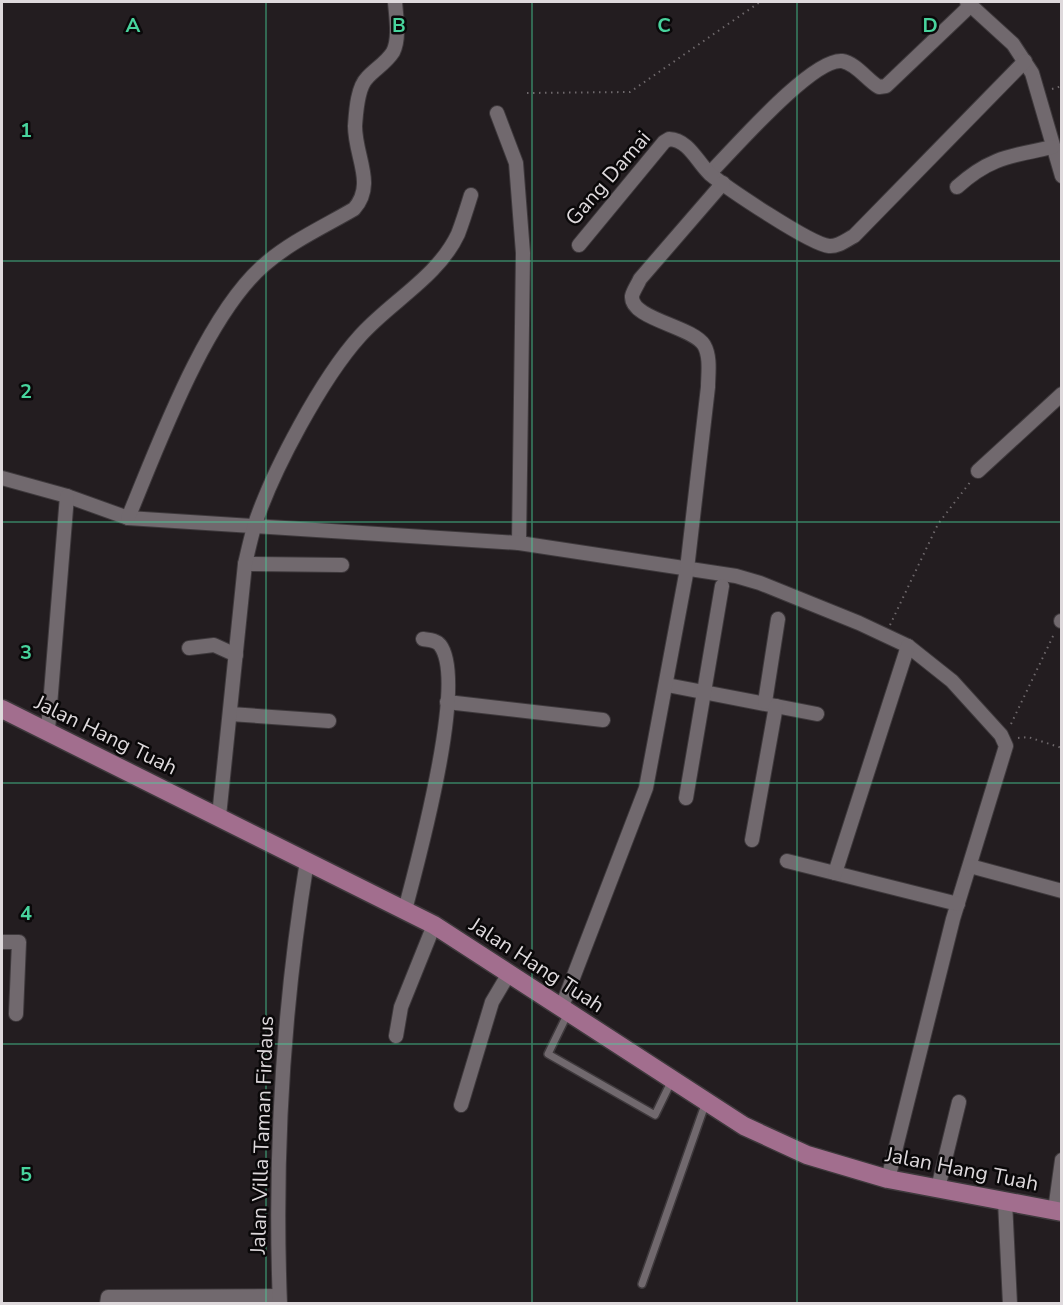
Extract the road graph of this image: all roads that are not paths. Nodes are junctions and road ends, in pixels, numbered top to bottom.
1 (395, 2) edge
2 (969, 3) edge
3 (1025, 61) junction
4 (497, 113) dead end
5 (1053, 147) junction
6 (710, 174) junction
7 (1062, 176) edge
8 (723, 183) junction
9 (957, 187) dead end
10 (471, 195) dead end
11 (579, 245) dead end
12 (1062, 394) edge
13 (978, 471) road end
14 (2, 478) edge
15 (67, 496) junction
16 (128, 518) junction
17 (255, 524) junction
18 (519, 543) junction
19 (245, 564) junction
20 (342, 565) dead end
21 (687, 569) junction
22 (722, 586) dead end
23 (778, 619) dead end
24 (423, 639) dead end
25 (908, 646) junction
26 (189, 648) dead end
27 (236, 655) junction
28 (667, 685) junction
29 (705, 692) junction
30 (447, 702) junction
31 (770, 704) junction
32 (2, 709) edge
33 (230, 714) junction
34 (817, 714) dead end
35 (603, 720) dead end
36 (329, 721) dead end
37 (48, 730) junction
38 (686, 798) dead end
39 (219, 816) junction
40 (752, 840) dead end
41 (307, 861) junction
42 (787, 861) dead end
43 (970, 866) junction
44 (836, 873) junction
45 (1062, 891) edge
46 (958, 904) junction
47 (405, 910) junction
48 (434, 925) junction
49 (2, 942) edge
50 (2, 950) edge
51 (18, 951) junction
52 (508, 975) junction
53 (565, 1011) junction
54 (16, 1014) dead end
55 (396, 1036) dead end
56 (672, 1080) junction
57 (706, 1102) junction
58 (959, 1102) dead end
59 (461, 1105) dead end
60 (1062, 1160) edge
61 (888, 1179) junction
62 (938, 1188) junction
63 (1005, 1201) junction
64 (1058, 1211) edge
65 (642, 1284) dead end
66 (107, 1300) edge
67 (280, 1300) edge
68 (1010, 1304) edge

1 - 16 street
2 - 3 street
2 - 6 street
3 - 5 street
3 - 8 street
4 - 18 street
5 - 7 street
5 - 9 street
6 - 8 street
6 - 11 street, Gang Damai
8 - 21 street
10 - 17 street
12 - 13 street
14 - 15 street
15 - 16 street
15 - 37 street
16 - 17 street
17 - 18 street
17 - 19 street
18 - 21 street
19 - 20 street
19 - 27 street
21 - 25 street
21 - 28 street
22 - 29 street
23 - 31 street
24 - 30 street
25 - 43 street
25 - 44 street
26 - 27 street
27 - 33 street
28 - 29 street
28 - 53 street
29 - 31 street
29 - 38 street
30 - 35 street
30 - 47 street
31 - 34 street
31 - 40 street
32 - 37 main road, Jalan Hang Tuah
33 - 36 street
33 - 39 street
37 - 39 main road, Jalan Hang Tuah
39 - 41 main road, Jalan Hang Tuah
41 - 47 main road, Jalan Hang Tuah
41 - 67 street, Jalan Villa Taman Firdaus
42 - 44 street
43 - 45 street
43 - 46 street
44 - 46 street
46 - 61 street
47 - 48 main road, Jalan Hang Tuah
48 - 52 main road, Jalan Hang Tuah
48 - 55 street
49 - 51 street
50 - 51 street
51 - 54 street
52 - 53 main road, Jalan Hang Tuah
52 - 59 street
53 - 56 main road, Jalan Hang Tuah
53 - 56 lane
56 - 57 main road, Jalan Hang Tuah
57 - 61 main road, Jalan Hang Tuah
57 - 65 lane
58 - 62 street
60 - 64 street
61 - 62 main road, Jalan Hang Tuah
62 - 63 main road, Jalan Hang Tuah
63 - 64 main road, Jalan Hang Tuah
63 - 68 street
66 - 67 street

